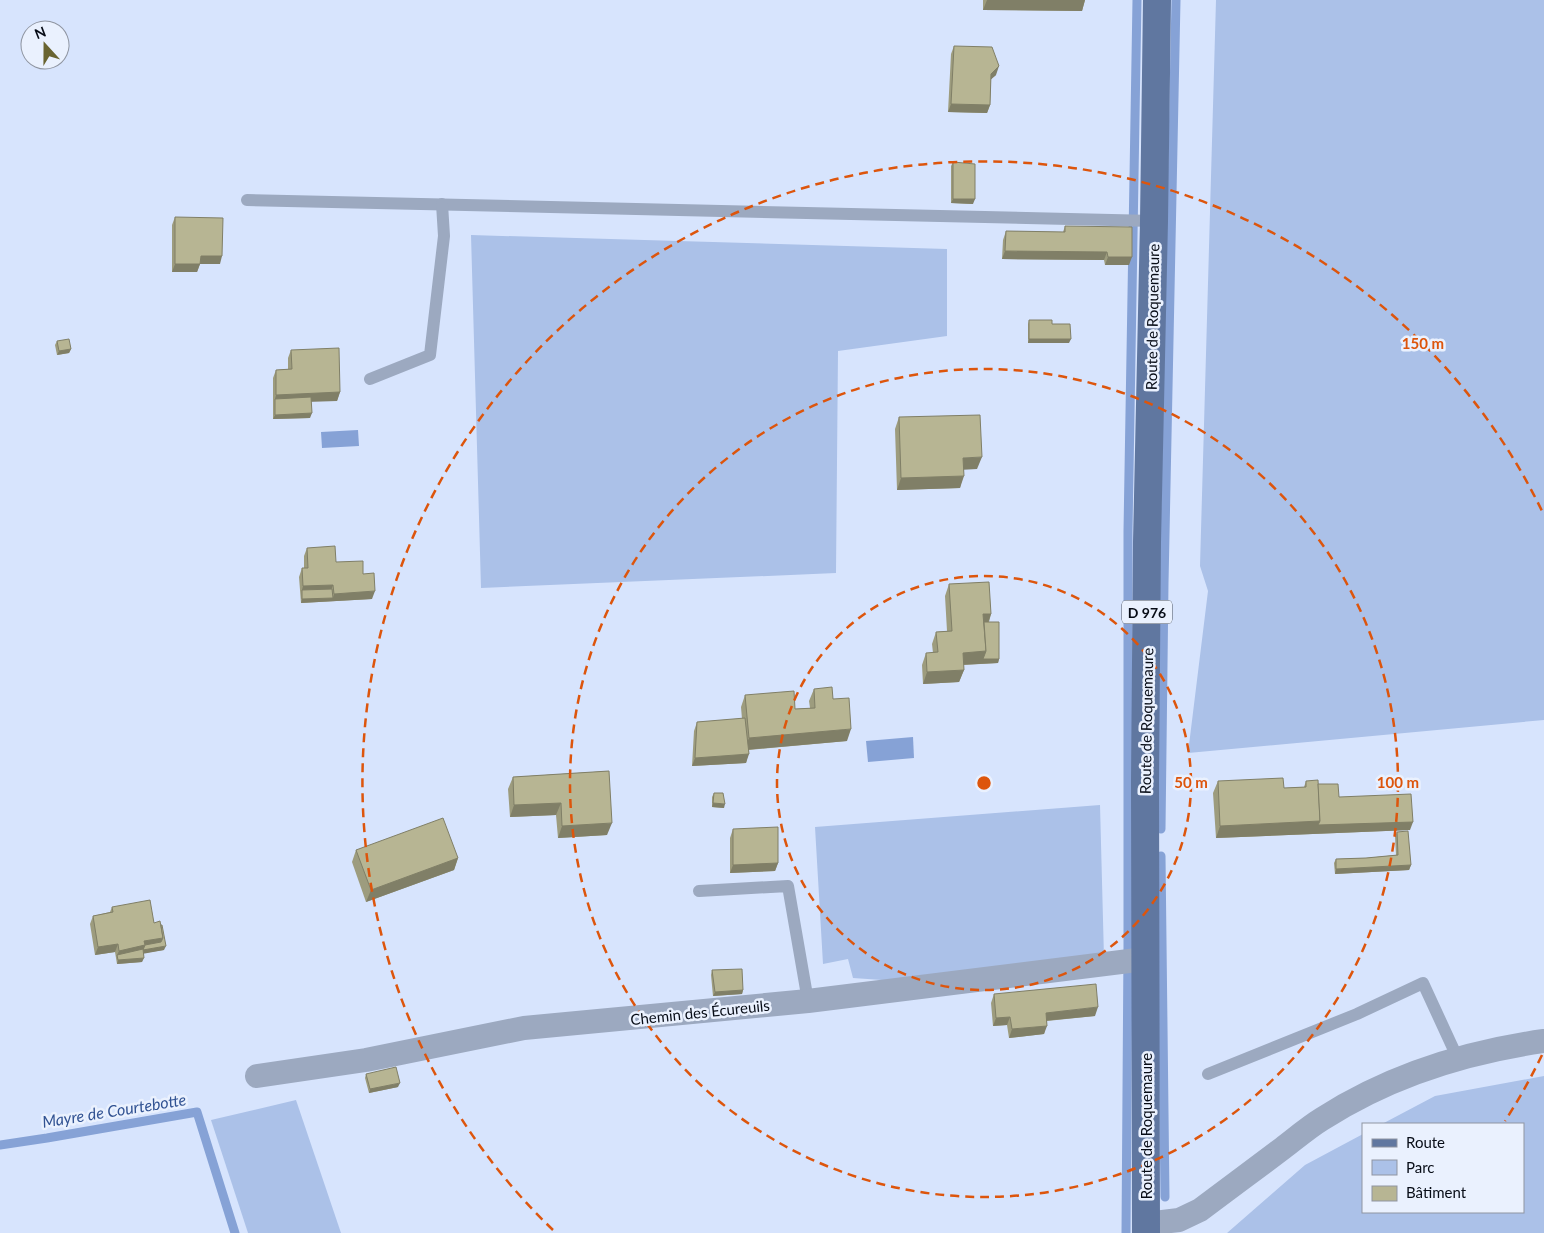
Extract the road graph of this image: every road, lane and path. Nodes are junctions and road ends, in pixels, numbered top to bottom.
1 (1157, 0) edge
2 (246, 200) dead end
3 (442, 204) junction
4 (1154, 221) junction
5 (370, 379) dead end
6 (699, 890) dead end
7 (1145, 959) junction
8 (808, 1001) junction
9 (1544, 1042) edge
10 (1458, 1059) junction
11 (1208, 1074) dead end
12 (257, 1076) dead end
13 (1146, 1229) edge

1 - 4 main road, Route de Roquemaure / D 976
2 - 3 lane
3 - 4 lane
3 - 5 lane
4 - 7 main road, Route de Roquemaure / D 976
6 - 8 lane
7 - 8 street, Chemin des Écureuils
7 - 13 main road, Route de Roquemaure / D 976
8 - 12 street, Chemin des Écureuils
9 - 10 street
10 - 11 lane
10 - 13 street

